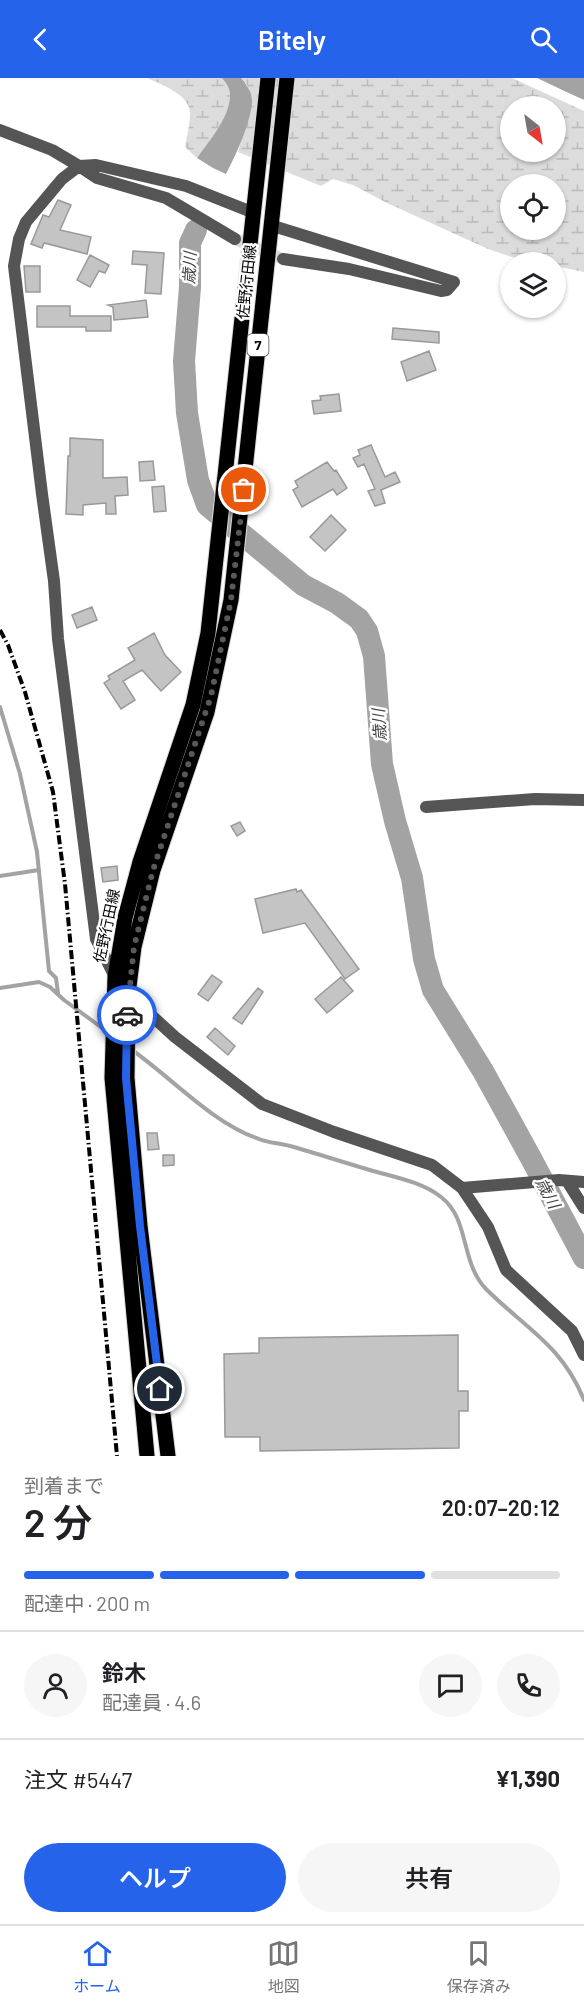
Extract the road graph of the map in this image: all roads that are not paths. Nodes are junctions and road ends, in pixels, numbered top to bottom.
1 (268, 78) edge
2 (287, 78) edge
3 (0, 130) edge
4 (79, 165) junction
5 (254, 213) junction
6 (270, 225) junction
7 (235, 239) tunnel mouth
8 (283, 259) tunnel mouth
9 (584, 800) edge
10 (426, 807) dead end
11 (115, 977) junction
12 (128, 994) junction
13 (563, 1181) junction
14 (584, 1182) edge
15 (462, 1188) junction
16 (584, 1208) edge
17 (584, 1355) edge
18 (147, 1456) edge
19 (168, 1456) edge

1 - 5 main road, 佐野行田線 / 7
2 - 6 main road, 佐野行田線 / 7
3 - 4 street
4 - 5 street
4 - 7 street
4 - 11 street
5 - 11 main road, 佐野行田線 / 7
6 - 8 street
6 - 12 main road, 佐野行田線 / 7
9 - 10 street
11 - 12 street
11 - 18 main road, 佐野行田線 / 7
12 - 15 street
12 - 19 main road, 佐野行田線 / 7
13 - 14 street
13 - 15 street
13 - 16 street
15 - 17 street

